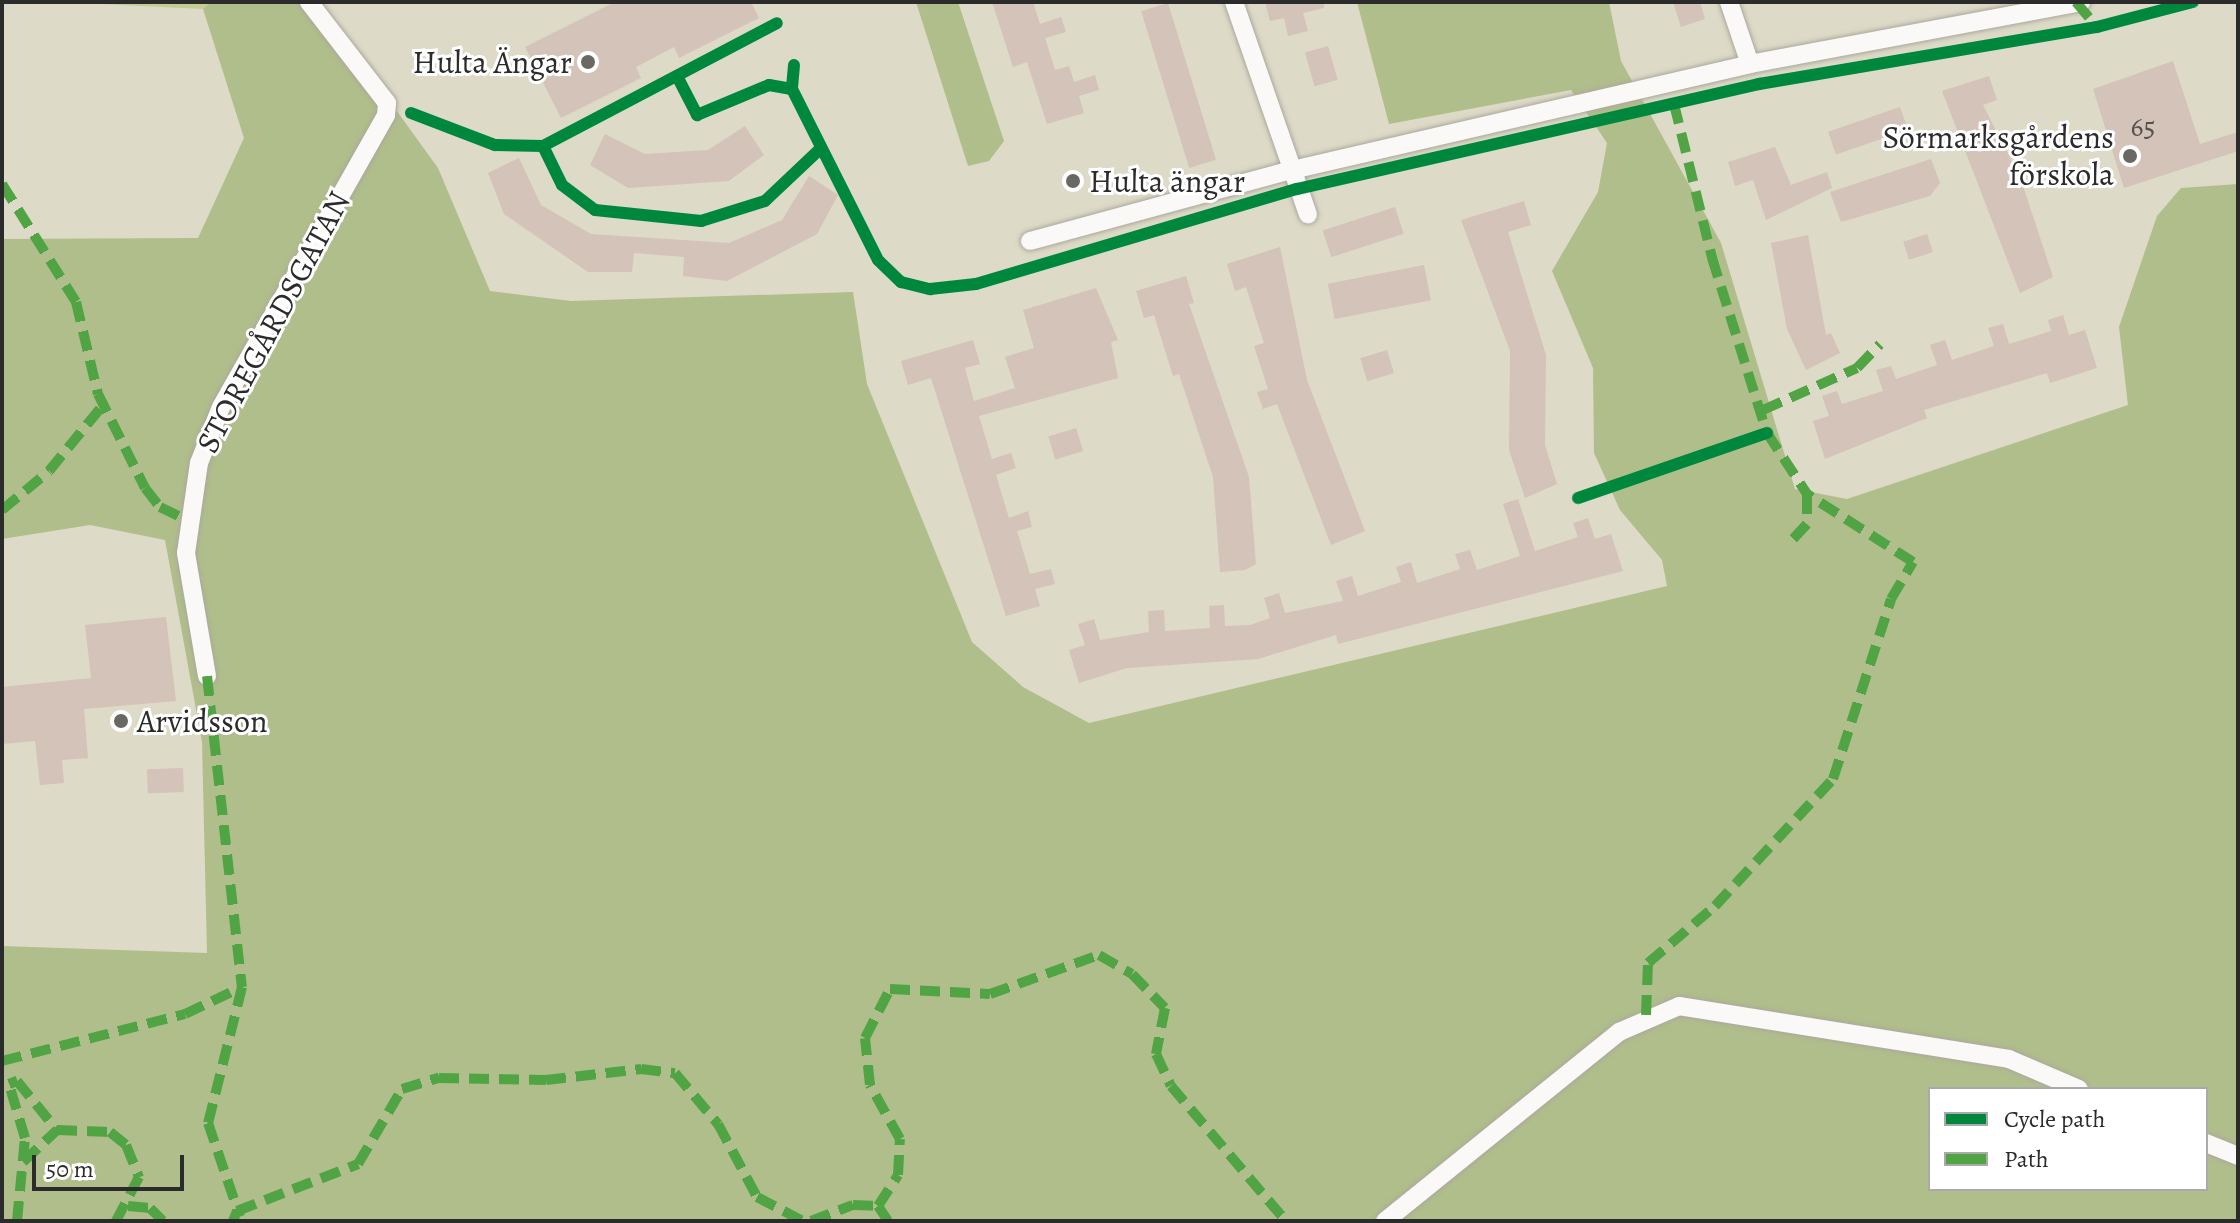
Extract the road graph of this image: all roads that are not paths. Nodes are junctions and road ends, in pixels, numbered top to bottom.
1 (309, 2) edge
2 (1234, 2) edge
3 (1729, 2) edge
4 (2081, 2) edge
5 (1750, 64) junction
6 (1288, 171) junction
7 (1308, 215) dead end
8 (1030, 241) dead end
9 (207, 676) dead end
10 (2074, 1087) edge
11 (2208, 1144) edge
12 (2238, 1156) edge
13 (1385, 1221) edge

1 - 9 street, STOREGÅRDSGATAN
2 - 6 street
3 - 5 street
4 - 5 street
5 - 6 street
6 - 7 street
6 - 8 street
10 - 13 street
11 - 12 street

